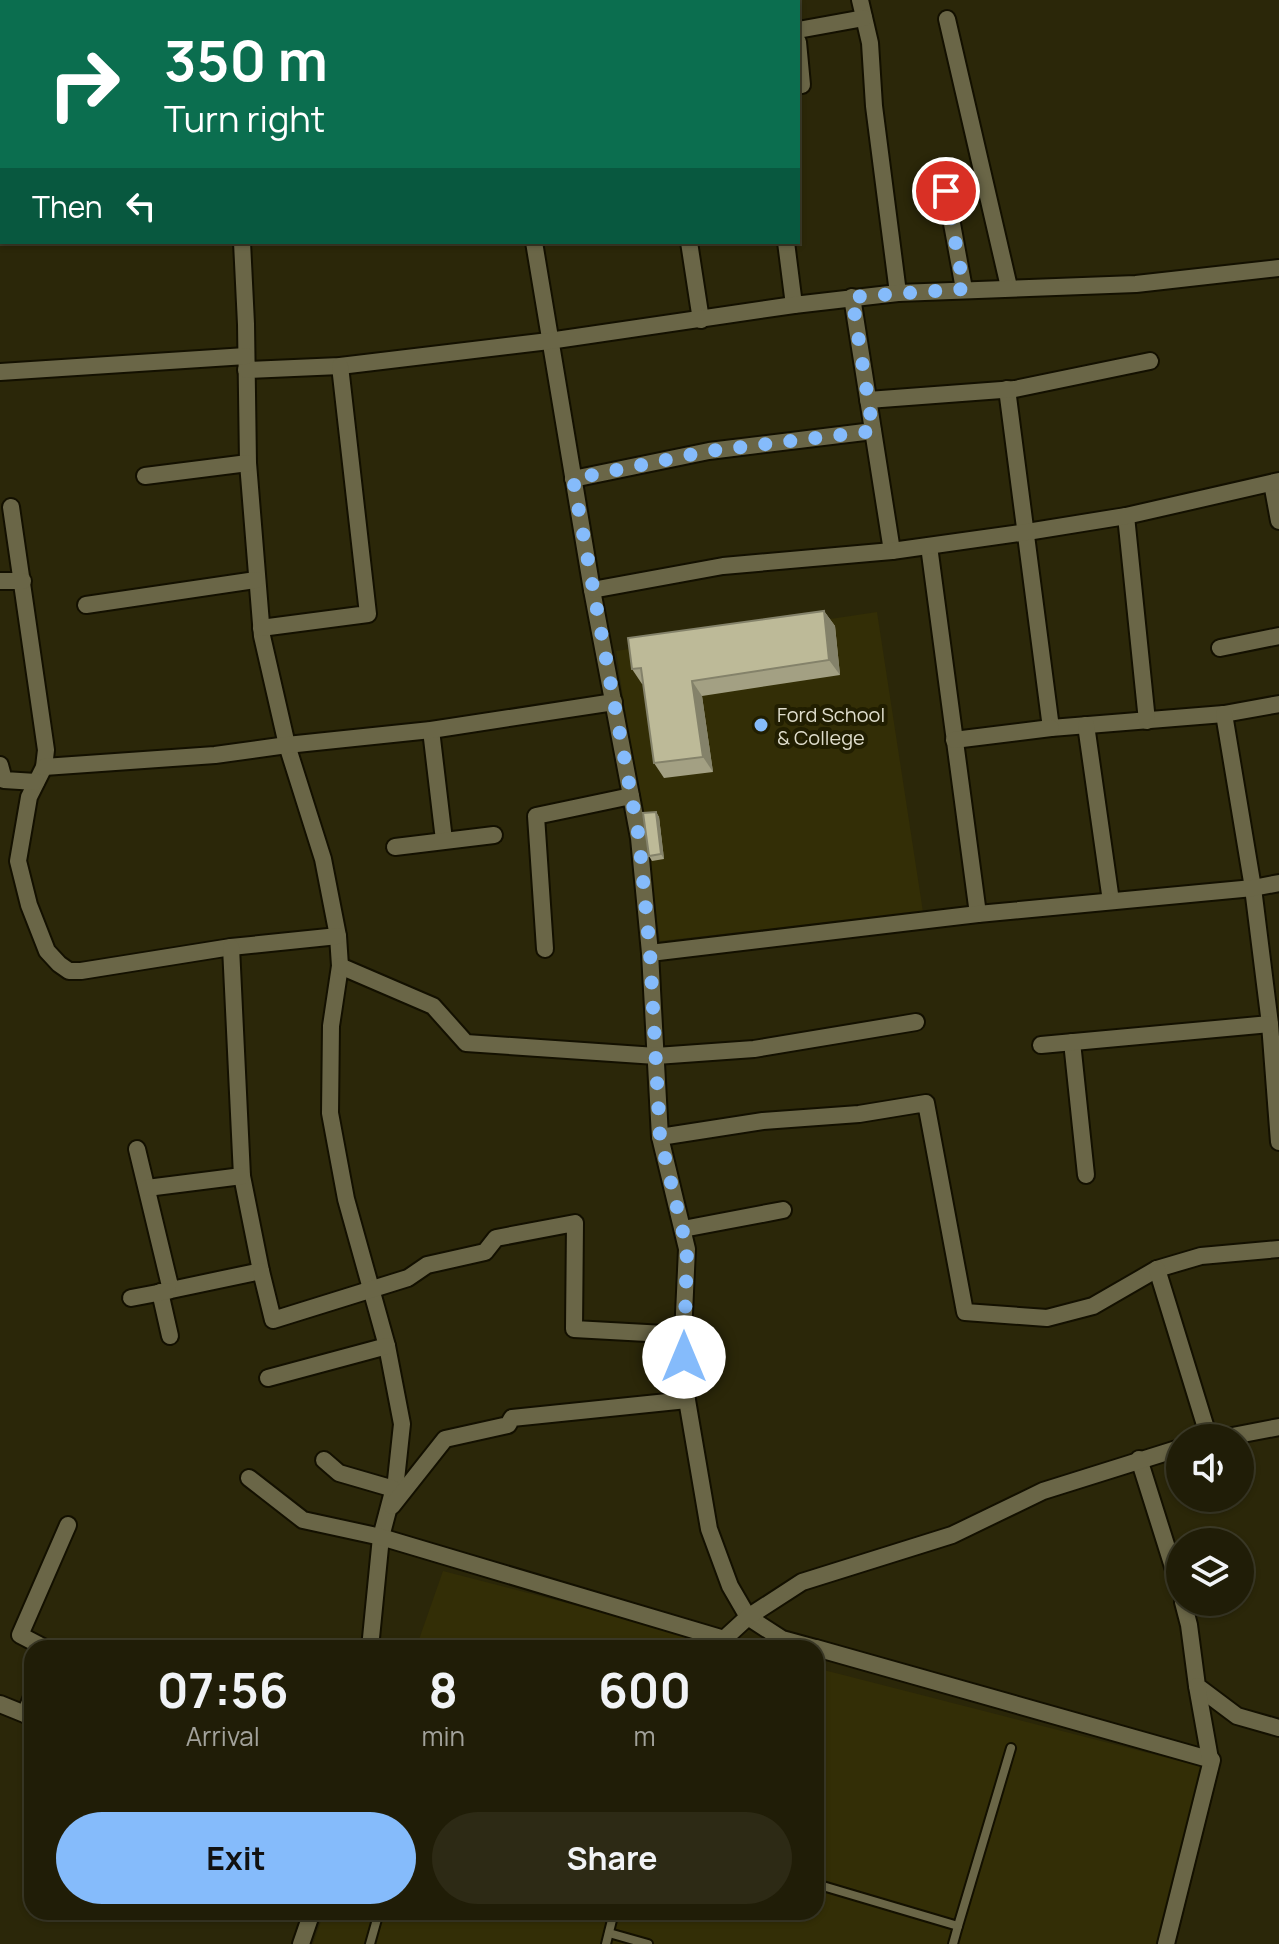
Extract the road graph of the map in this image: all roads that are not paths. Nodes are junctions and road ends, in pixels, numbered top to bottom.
1 (860, 0) edge
2 (864, 18) junction
3 (947, 19) dead end
4 (800, 30) edge
5 (800, 64) edge
6 (802, 85) dead end
7 (946, 191) dead end
8 (242, 244) edge
9 (534, 244) edge
10 (689, 244) edge
11 (786, 244) edge
12 (1279, 268) edge
13 (1009, 287) junction
14 (964, 289) junction
15 (898, 293) junction
16 (852, 297) junction
17 (794, 305) junction
18 (701, 320) junction
19 (549, 341) junction
20 (1150, 361) dead end
21 (246, 363) junction
22 (340, 366) junction
23 (0, 372) edge
24 (1007, 389) junction
25 (868, 400) junction
26 (873, 431) junction
27 (248, 463) junction
28 (145, 476) dead end
29 (573, 479) junction
30 (1275, 482) edge
31 (11, 507) dead end
32 (1126, 516) junction
33 (1279, 521) edge
34 (1027, 532) junction
35 (929, 546) junction
36 (892, 551) junction
37 (256, 580) junction
38 (0, 581) edge
39 (23, 581) junction
40 (592, 590) junction
41 (86, 605) dead end
42 (261, 628) junction
43 (1279, 636) edge
44 (1220, 648) dead end
45 (614, 702) junction
46 (1279, 704) edge
47 (1224, 714) junction
48 (1147, 721) junction
49 (1086, 725) junction
50 (1051, 728) junction
51 (431, 730) junction
52 (954, 740) junction
53 (287, 745) junction
54 (0, 765) edge
55 (40, 775) junction
56 (631, 796) junction
57 (494, 835) dead end
58 (444, 840) junction
59 (395, 847) dead end
60 (1279, 883) edge
61 (1253, 888) junction
62 (1111, 901) junction
63 (978, 914) junction
64 (338, 936) junction
65 (231, 947) junction
66 (545, 949) dead end
67 (650, 953) junction
68 (340, 966) junction
69 (916, 1022) dead end
70 (1270, 1024) junction
71 (1072, 1042) junction
72 (1041, 1045) dead end
73 (656, 1056) junction
74 (660, 1137) junction
75 (1279, 1142) edge
76 (137, 1149) dead end
77 (1086, 1175) dead end
78 (242, 1176) junction
79 (147, 1188) junction
80 (783, 1210) dead end
81 (683, 1229) junction
82 (1279, 1249) edge
83 (1157, 1269) junction
84 (261, 1271) junction
85 (370, 1290) junction
86 (165, 1291) junction
87 (131, 1298) dead end
88 (683, 1335) junction
89 (170, 1336) dead end
90 (387, 1346) junction
91 (268, 1378) dead end
92 (687, 1400) junction
93 (1205, 1424) edge
94 (1279, 1427) edge
95 (1254, 1432) edge
96 (1166, 1452) edge
97 (1139, 1459) junction
98 (324, 1460) dead end
99 (249, 1478) dead end
100 (394, 1489) junction
101 (388, 1511) junction
102 (68, 1525) dead end
103 (381, 1537) junction
104 (1166, 1545) edge
105 (1187, 1616) edge
106 (748, 1617) junction
107 (30, 1640) edge
108 (371, 1640) edge
109 (786, 1640) edge
110 (824, 1650) edge
111 (1197, 1686) junction
112 (0, 1704) edge
113 (24, 1714) edge
114 (1279, 1728) edge
115 (1011, 1748) dead end
116 (1210, 1759) junction
117 (824, 1886) edge
118 (309, 1920) edge
119 (377, 1920) edge
120 (612, 1920) edge
121 (958, 1926) junction
122 (609, 1933) junction
123 (301, 1944) edge
124 (370, 1944) edge
125 (606, 1944) edge
126 (648, 1944) edge
127 (953, 1944) edge
128 (1166, 1944) edge

1 - 2 street
2 - 4 street
2 - 15 street
3 - 13 street
5 - 6 street
7 - 14 street
8 - 21 street
9 - 19 street
10 - 18 street
11 - 17 street
12 - 13 street
13 - 14 street
14 - 15 street
15 - 16 street
16 - 17 street
16 - 25 street
17 - 18 street
18 - 19 street
19 - 22 street
19 - 29 street
20 - 24 street
21 - 22 street
21 - 23 street
21 - 27 street
22 - 42 street
24 - 25 street
24 - 34 street
25 - 26 street
26 - 29 street
26 - 36 street
27 - 28 street
27 - 37 street
29 - 40 street
30 - 32 street
30 - 33 street
31 - 39 street
32 - 34 street
32 - 48 street
34 - 35 street
34 - 50 street
35 - 36 street
35 - 52 street
36 - 40 street
37 - 41 street
37 - 42 street
38 - 39 street
39 - 55 street
40 - 45 street
42 - 53 street
43 - 44 street
45 - 51 street
45 - 56 street
46 - 47 street
47 - 48 street
47 - 61 street
48 - 49 street
49 - 50 street
49 - 62 street
50 - 52 street
51 - 53 street
51 - 58 street
52 - 63 street
53 - 55 street
53 - 64 street
54 - 55 street
55 - 65 street
56 - 66 street
56 - 67 street
57 - 58 street
58 - 59 street
60 - 61 street
61 - 62 street
61 - 70 street
62 - 63 street
63 - 67 street
64 - 65 street
64 - 68 street
65 - 78 street
67 - 73 street
68 - 73 street
68 - 85 street
69 - 73 street
70 - 71 street
70 - 75 street
71 - 72 street
71 - 77 street
73 - 74 street
74 - 81 street
74 - 83 street
76 - 79 street
78 - 79 street
78 - 84 street
79 - 86 street
80 - 81 street
81 - 88 street
82 - 83 street
83 - 93 street
84 - 85 street
84 - 86 street
85 - 88 street
85 - 90 street
86 - 87 street
86 - 89 street
88 - 92 street
90 - 91 street
90 - 100 street
92 - 101 street
92 - 106 street
94 - 95 street
96 - 97 street
97 - 104 street
97 - 106 street
98 - 100 street
99 - 103 street
100 - 101 street
101 - 103 street
102 - 107 street
103 - 106 street
103 - 108 street
105 - 111 street
106 - 109 street
110 - 116 street
111 - 114 street
111 - 116 street
112 - 113 street
115 - 121 lane
116 - 128 street
117 - 121 lane
118 - 123 street
119 - 124 lane
120 - 122 lane
121 - 127 lane
122 - 125 lane
122 - 126 lane

